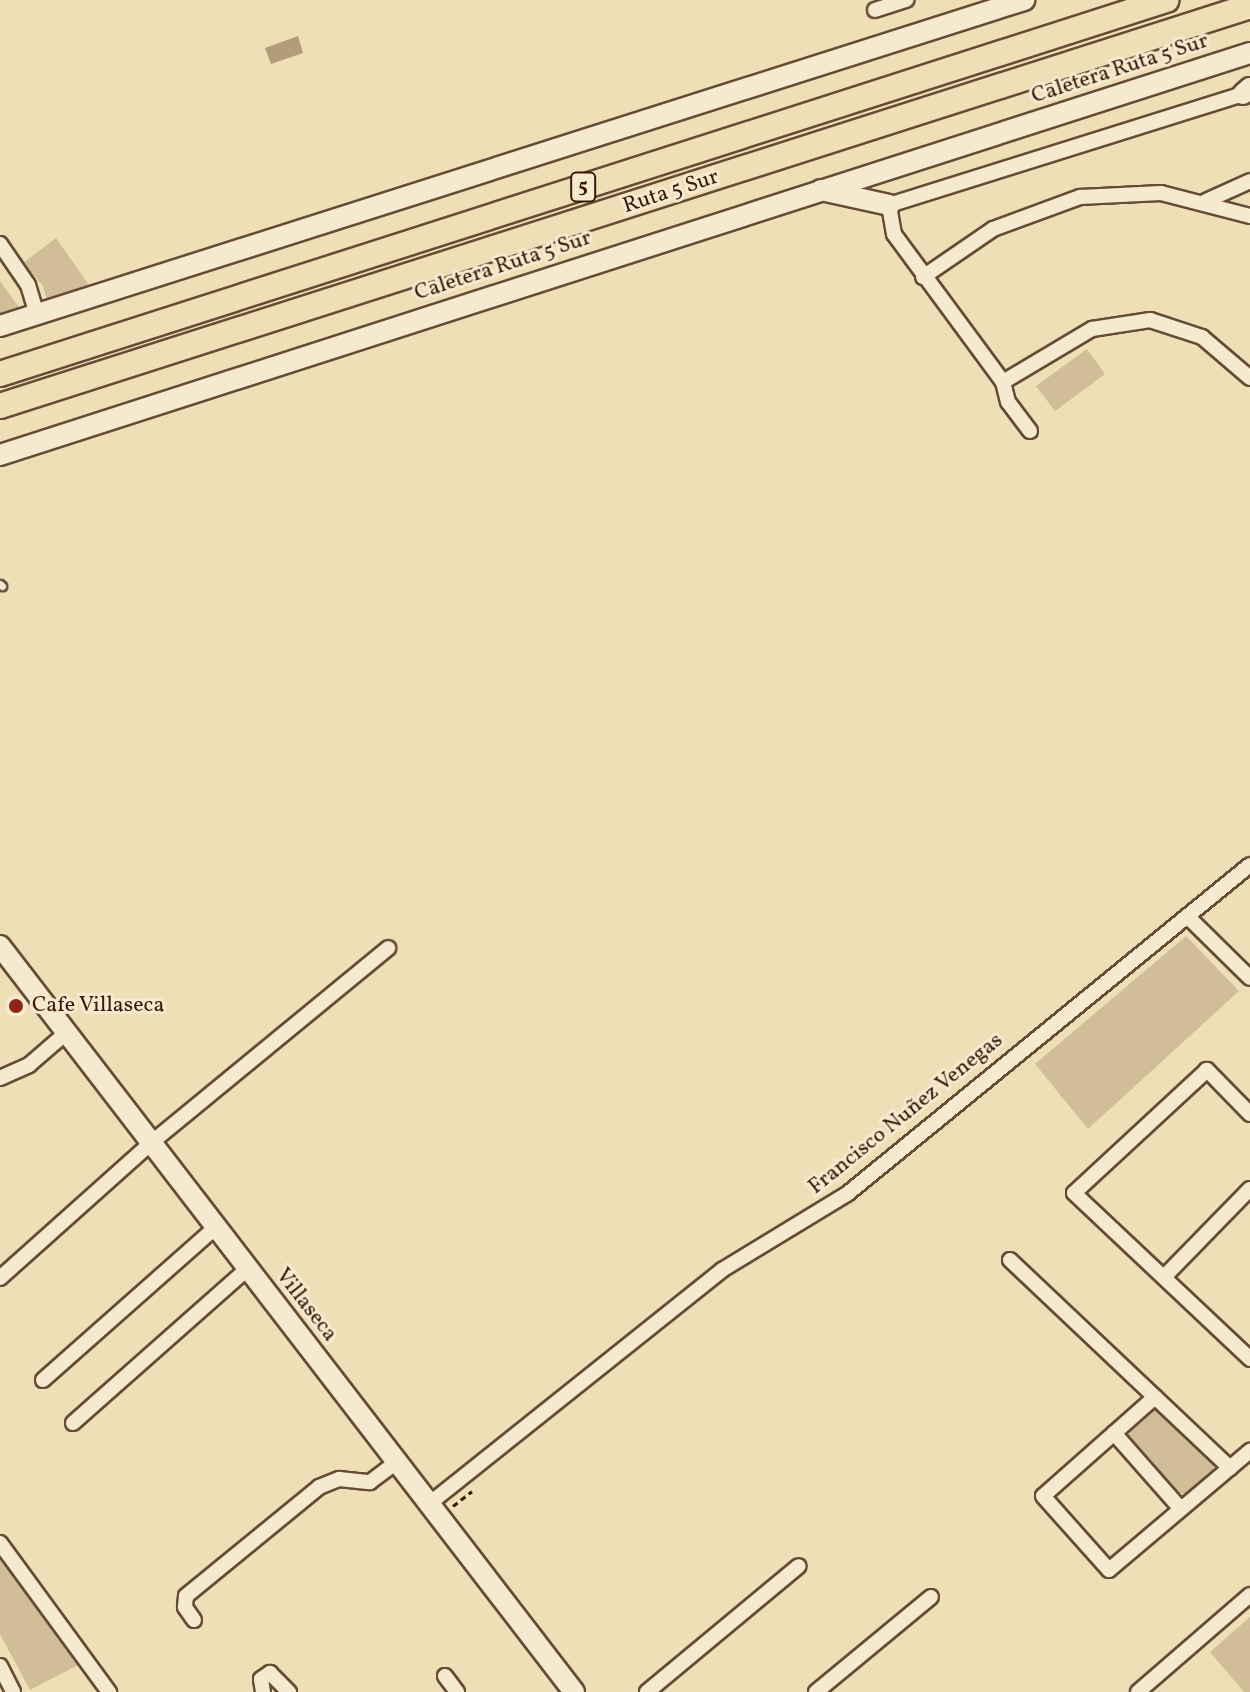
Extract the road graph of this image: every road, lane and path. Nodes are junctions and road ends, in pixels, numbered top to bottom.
1 (906, 0) edge
2 (1024, 0) edge
3 (1166, 0) edge
4 (1250, 6) edge
5 (875, 10) dead end
6 (1250, 53) edge
7 (1248, 91) edge
8 (1250, 181) edge
9 (817, 189) junction
10 (1206, 201) junction
11 (889, 205) junction
12 (1250, 216) edge
13 (0, 246) edge
14 (923, 277) junction
15 (37, 314) junction
16 (0, 326) edge
17 (0, 374) edge
18 (1250, 378) edge
19 (1003, 382) junction
20 (0, 406) edge
21 (1030, 431) dead end
22 (0, 455) edge
23 (1250, 865) edge
24 (1187, 916) junction
25 (0, 946) edge
26 (388, 948) dead end
27 (1250, 978) edge
28 (66, 1033) junction
29 (0, 1078) edge
30 (1250, 1114) edge
31 (151, 1143) junction
32 (1250, 1189) edge
33 (216, 1227) junction
34 (1010, 1260) dead end
35 (248, 1268) junction
36 (1164, 1277) junction
37 (0, 1278) edge
38 (1250, 1359) edge
39 (43, 1380) dead end
40 (1155, 1397) junction
41 (73, 1423) dead end
42 (1114, 1433) junction
43 (1250, 1451) edge
44 (397, 1462) junction
45 (1230, 1468) junction
46 (429, 1504) junction
47 (1181, 1509) junction
48 (0, 1543) edge
49 (799, 1566) dead end
50 (1250, 1595) edge
51 (931, 1597) dead end
52 (194, 1620) dead end
53 (0, 1666) edge
54 (445, 1676) dead end
55 (13, 1692) edge
56 (109, 1692) edge
57 (263, 1692) edge
58 (289, 1692) edge
59 (457, 1692) edge
60 (574, 1692) edge
61 (647, 1692) edge
62 (816, 1692) edge
63 (1138, 1692) edge

1 - 5 street
2 - 15 main road
3 - 17 highway, Ruta 5 Sur / 5
4 - 20 highway, Ruta 5 Sur / 5
6 - 9 main road, Caletera Ruta 5 Sur
7 - 11 street
8 - 10 street
9 - 11 main road
9 - 22 main road, Caletera Ruta 5 Sur
10 - 12 street
10 - 14 street
11 - 14 street
13 - 15 street
14 - 19 street
15 - 16 main road
18 - 19 street
19 - 21 street
23 - 24 street, Francisco Nuñez Venegas
24 - 27 street
24 - 46 street, Francisco Nuñez Venegas
25 - 28 main road, Villaseca
26 - 31 street
28 - 29 street
28 - 31 main road, Villaseca
30 - 36 street
31 - 33 main road, Villaseca
31 - 37 street
32 - 36 street
33 - 35 main road, Villaseca
33 - 39 street
34 - 40 street
35 - 41 street
35 - 44 main road, Villaseca
36 - 38 street
40 - 42 street
40 - 45 street
42 - 47 street
42 - 47 street
43 - 45 street
44 - 46 main road, Villaseca
44 - 52 street
45 - 47 street
46 - 60 main road, Villaseca
48 - 56 street
49 - 61 street
50 - 63 street
51 - 62 street
53 - 55 street
54 - 59 street
57 - 58 street

